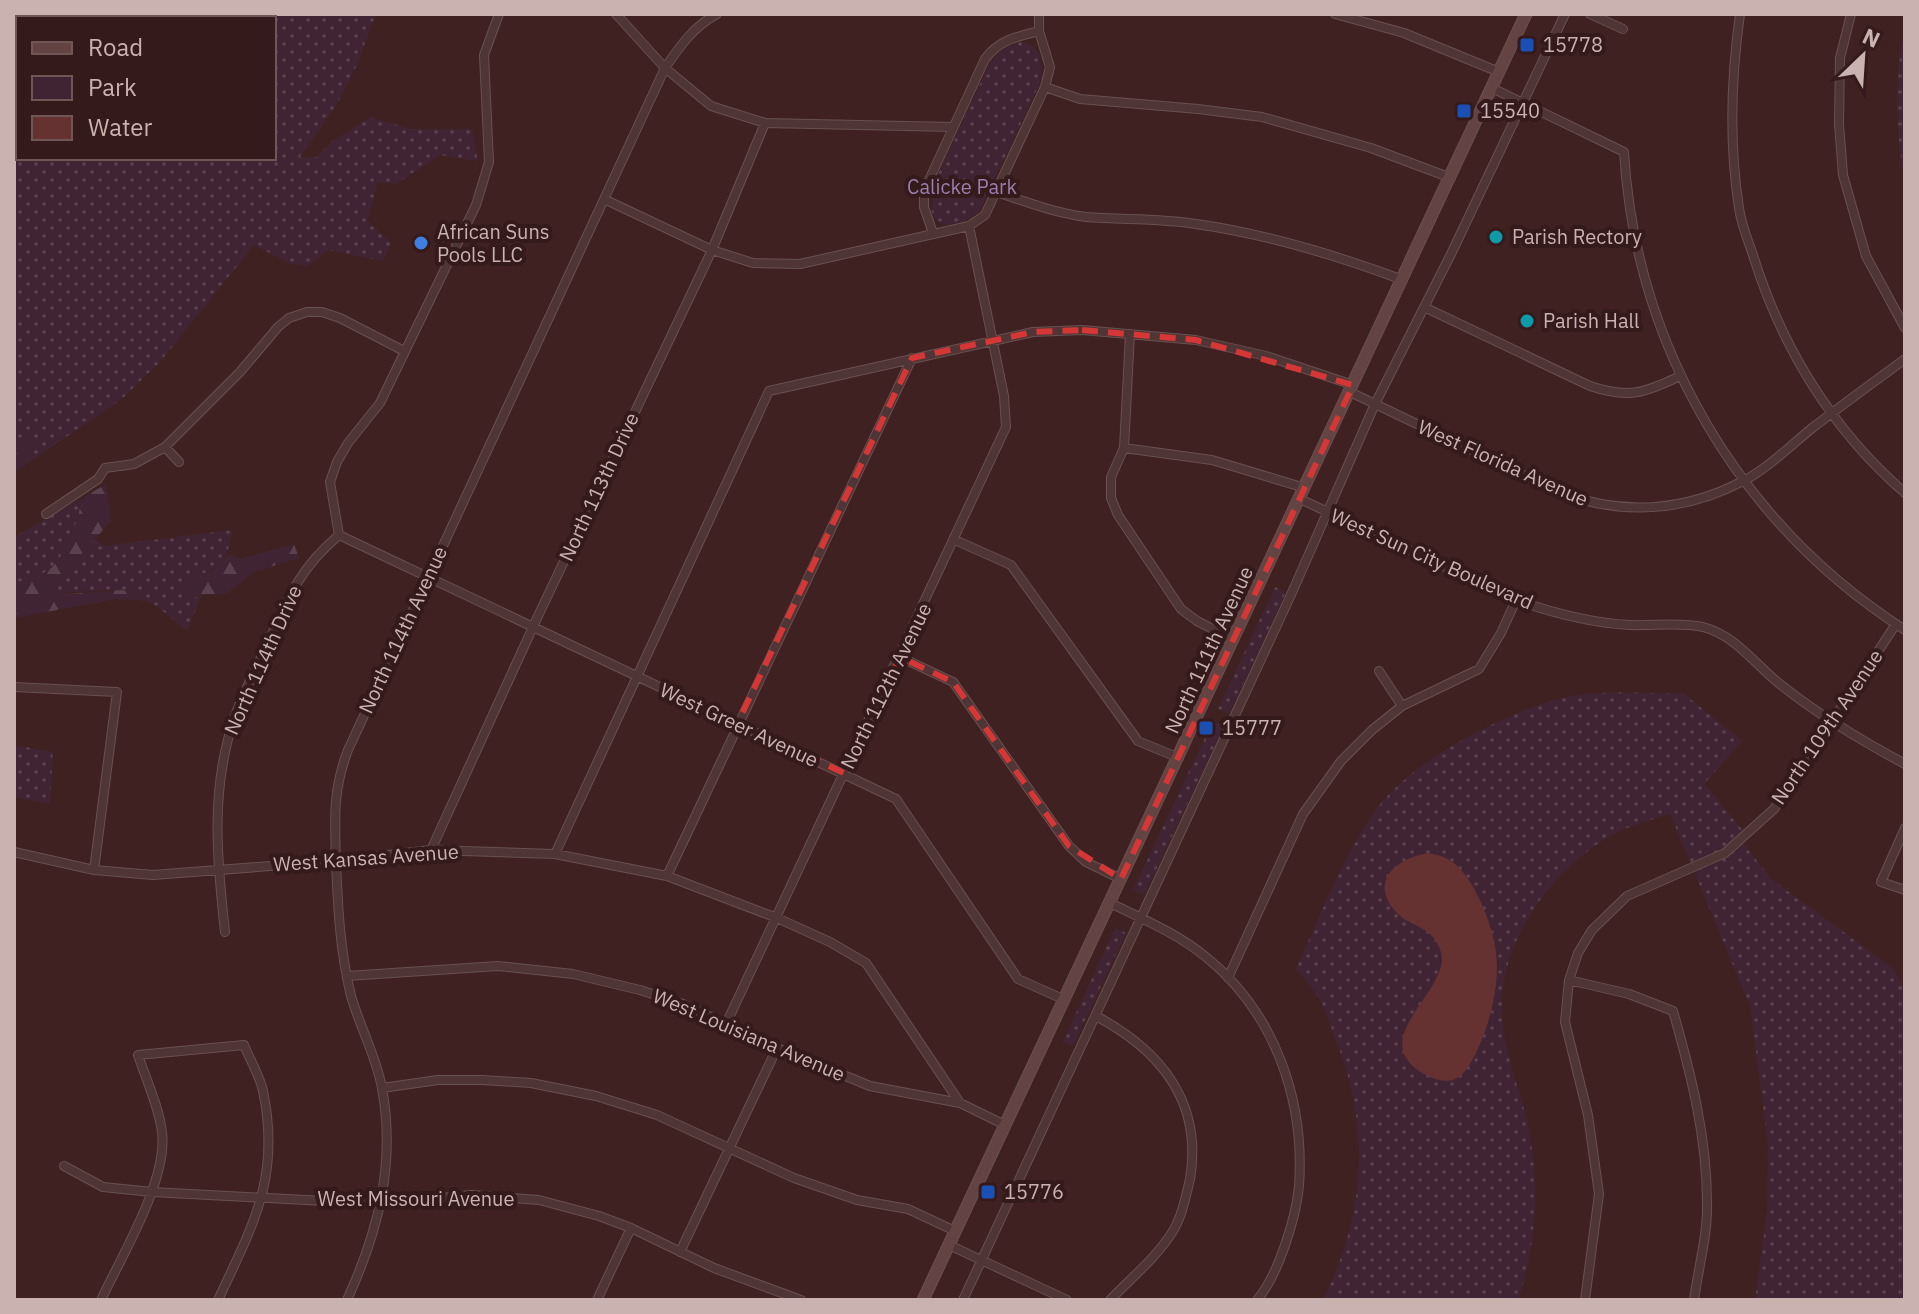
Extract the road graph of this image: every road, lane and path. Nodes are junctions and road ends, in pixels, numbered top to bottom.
1 (499, 14) edge
2 (616, 14) edge
3 (717, 14) edge
4 (1039, 14) edge
5 (1335, 14) edge
6 (1526, 14) edge
7 (1565, 14) edge
8 (1590, 14) edge
9 (1740, 14) edge
10 (1851, 14) edge
11 (1623, 29) dead end
12 (1039, 31) junction
13 (665, 68) junction
14 (1499, 72) junction
15 (1045, 87) junction
16 (1492, 88) junction
17 (1523, 103) junction
18 (765, 123) junction
19 (953, 127) junction
20 (1451, 178) junction
21 (997, 192) junction
22 (606, 200) junction
23 (969, 226) junction
24 (933, 233) junction
25 (712, 250) junction
26 (1403, 280) junction
27 (1424, 307) junction
28 (1905, 328) edge
29 (1130, 334) junction
30 (994, 340) junction
31 (404, 351) junction
32 (912, 358) junction
33 (1905, 359) edge
34 (1680, 376) junction
35 (1351, 389) junction
36 (1375, 404) junction
37 (1832, 413) junction
38 (165, 447) junction
39 (1124, 448) junction
40 (179, 462) dead end
41 (1745, 481) junction
42 (1905, 493) edge
43 (1302, 494) junction
44 (1327, 512) junction
45 (46, 514) dead end
46 (339, 535) junction
47 (955, 540) junction
48 (428, 578) junction
49 (1516, 600) junction
50 (1896, 624) junction
51 (533, 627) junction
52 (1905, 630) edge
53 (1234, 640) junction
54 (900, 657) junction
55 (1379, 671) dead end
56 (636, 677) junction
57 (14, 687) edge
58 (1402, 706) junction
59 (1832, 721) junction
60 (737, 724) junction
61 (1179, 758) junction
62 (1905, 764) edge
63 (844, 773) junction
64 (1905, 828) edge
65 (431, 850) junction
66 (14, 852) edge
67 (555, 854) junction
68 (336, 861) junction
69 (218, 869) junction
70 (94, 870) junction
71 (667, 876) junction
72 (1121, 879) junction
73 (1905, 890) edge
74 (1110, 903) junction
75 (777, 918) junction
76 (1141, 918) junction
77 (225, 932) dead end
78 (347, 976) junction
79 (1228, 978) junction
80 (1569, 980) junction
81 (1065, 1000) junction
82 (1096, 1016) junction
83 (726, 1024) junction
84 (777, 1048) junction
85 (382, 1088) junction
86 (960, 1103) junction
87 (1005, 1125) junction
88 (728, 1147) junction
89 (64, 1166) dead end
90 (152, 1192) junction
91 (263, 1198) junction
92 (381, 1204) junction
93 (631, 1228) junction
94 (955, 1231) junction
95 (949, 1245) junction
96 (680, 1252) junction
97 (982, 1260) junction
98 (101, 1300) edge
99 (218, 1300) edge
100 (347, 1300) edge
101 (597, 1300) edge
102 (801, 1300) edge
103 (923, 1300) edge
104 (963, 1300) edge
105 (1067, 1300) edge
106 (1110, 1300) edge
107 (1257, 1300) edge
108 (1585, 1300) edge
109 (1694, 1300) edge

1 - 31 street
2 - 13 street
3 - 13 street, North 114th Avenue
4 - 12 street
5 - 14 street
6 - 14 street, North 111th Avenue
7 - 17 street
8 - 11 street
9 - 37 street
10 - 28 street
12 - 15 street
12 - 19 street
13 - 18 street
13 - 22 street, North 114th Avenue
14 - 16 street, North 111th Avenue
15 - 20 street
15 - 21 street
16 - 17 street
16 - 20 street, North 111th Avenue
17 - 27 street
17 - 34 street
18 - 19 street
18 - 25 street, North 113th Drive
19 - 24 street
20 - 26 street, North 111th Avenue
21 - 23 street
21 - 26 street
22 - 25 street
22 - 48 street, North 114th Avenue
23 - 24 street
23 - 30 street, North 112th Avenue
24 - 25 street
25 - 51 street, North 113th Drive
26 - 35 street, North 111th Avenue
27 - 34 street
27 - 36 street
29 - 30 street, West Florida Avenue
29 - 35 street, West Florida Avenue
29 - 39 street
30 - 32 street, West Florida Avenue
30 - 47 street, North 112th Avenue
31 - 38 street
31 - 46 street
32 - 56 street, West Florida Avenue
32 - 60 street
33 - 37 street, West Florida Avenue
34 - 41 street
35 - 36 street, West Florida Avenue
35 - 43 street, North 111th Avenue
36 - 41 street, West Florida Avenue
36 - 44 street
37 - 41 street, West Florida Avenue
37 - 42 street
38 - 40 street
38 - 45 street
39 - 43 street, West Sun City Boulevard
39 - 53 street
41 - 50 street
43 - 44 street, West Sun City Boulevard
43 - 53 street, North 111th Avenue
44 - 49 street, West Sun City Boulevard
44 - 76 street
46 - 48 street, West Greer Avenue
46 - 69 street, North 114th Drive
47 - 54 street, North 112th Avenue
47 - 61 street
48 - 51 street, West Greer Avenue
48 - 68 street, North 114th Avenue
49 - 58 street
49 - 59 street, West Sun City Boulevard
50 - 52 street
50 - 59 street, North 109th Avenue
51 - 56 street, West Greer Avenue
51 - 65 street, North 113th Drive
53 - 61 street, North 111th Avenue
54 - 63 street, North 112th Avenue
54 - 72 street
55 - 58 street
56 - 60 street, West Greer Avenue
56 - 67 street
57 - 70 street
58 - 79 street
59 - 62 street, West Sun City Boulevard
59 - 80 street, North 109th Avenue
60 - 63 street, West Greer Avenue
60 - 71 street
61 - 72 street, North 111th Avenue
63 - 75 street, North 112th Avenue
63 - 81 street, West Greer Avenue
64 - 73 street
65 - 67 street, West Kansas Avenue
65 - 68 street, West Kansas Avenue
66 - 70 street, West Kansas Avenue
67 - 71 street, West Kansas Avenue
68 - 69 street, West Kansas Avenue
68 - 78 street, North 114th Avenue
69 - 70 street, West Kansas Avenue
69 - 77 street, North 114th Drive
71 - 75 street, West Kansas Avenue
72 - 74 street, North 111th Avenue
74 - 76 street
74 - 81 street, North 111th Avenue
75 - 83 street, North 112th Avenue
75 - 86 street, West Kansas Avenue
76 - 79 street
76 - 82 street
78 - 83 street, West Louisiana Avenue
78 - 85 street, North 114th Avenue
79 - 107 street
80 - 108 street, North 109th Avenue
80 - 109 street
81 - 87 street, North 111th Avenue
82 - 97 street
82 - 106 street
83 - 84 street, West Louisiana Avenue
84 - 86 street, West Louisiana Avenue
84 - 88 street
85 - 88 street
85 - 92 street, North 114th Avenue
86 - 87 street
87 - 94 street, North 111th Avenue
88 - 94 street
88 - 96 street
89 - 90 street, West Missouri Avenue
90 - 91 street, West Missouri Avenue
90 - 91 street
90 - 98 street
91 - 92 street, West Missouri Avenue
91 - 99 street
92 - 93 street, West Missouri Avenue
92 - 100 street, North 114th Avenue
93 - 96 street, West Missouri Avenue
93 - 101 street
94 - 95 street, North 111th Avenue
95 - 97 street
95 - 103 street, North 111th Avenue
96 - 102 street, West Missouri Avenue
97 - 104 street
97 - 105 street

